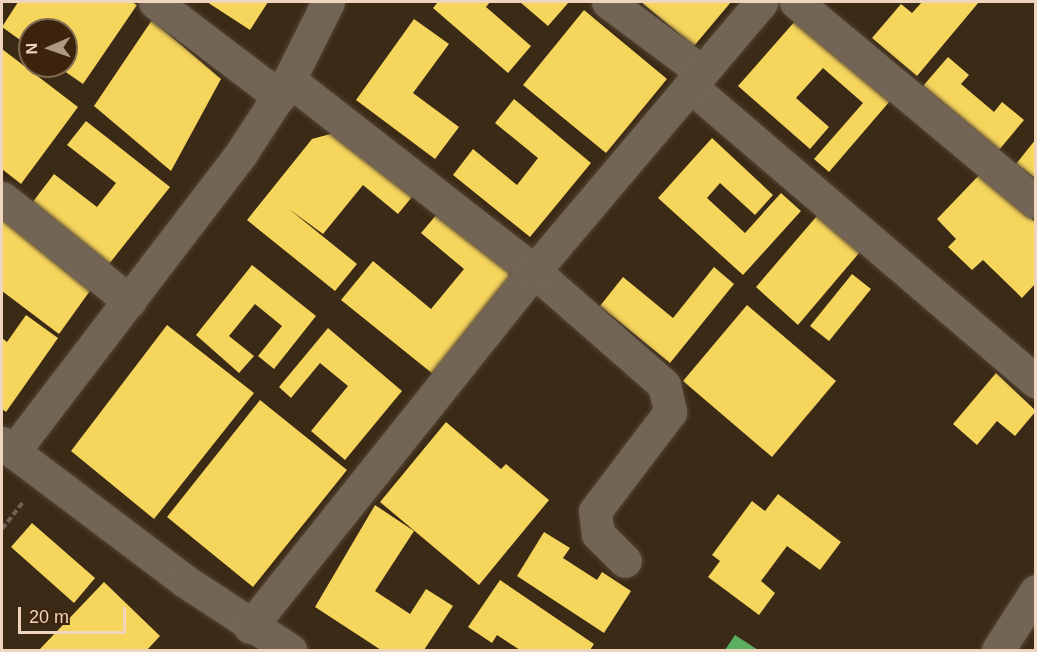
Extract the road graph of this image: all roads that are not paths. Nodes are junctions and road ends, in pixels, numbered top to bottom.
1 (155, 2) edge
2 (328, 2) edge
3 (609, 2) edge
4 (761, 2) edge
5 (796, 2) edge
6 (696, 79) junction
7 (284, 88) junction
8 (2, 198) edge
9 (1035, 202) edge
10 (534, 271) junction
11 (129, 301) junction
12 (1035, 382) edge
13 (7, 447) edge
14 (625, 561) dead end
15 (1035, 591) edge
16 (250, 627) junction
17 (290, 651) edge
18 (998, 651) edge

1 - 7 street
2 - 7 street
3 - 6 street
4 - 6 street
5 - 9 street
6 - 10 street
6 - 12 street
7 - 10 street
7 - 11 street
8 - 11 street
10 - 14 street
10 - 16 street
11 - 13 street
13 - 16 street
15 - 18 street
16 - 17 street

